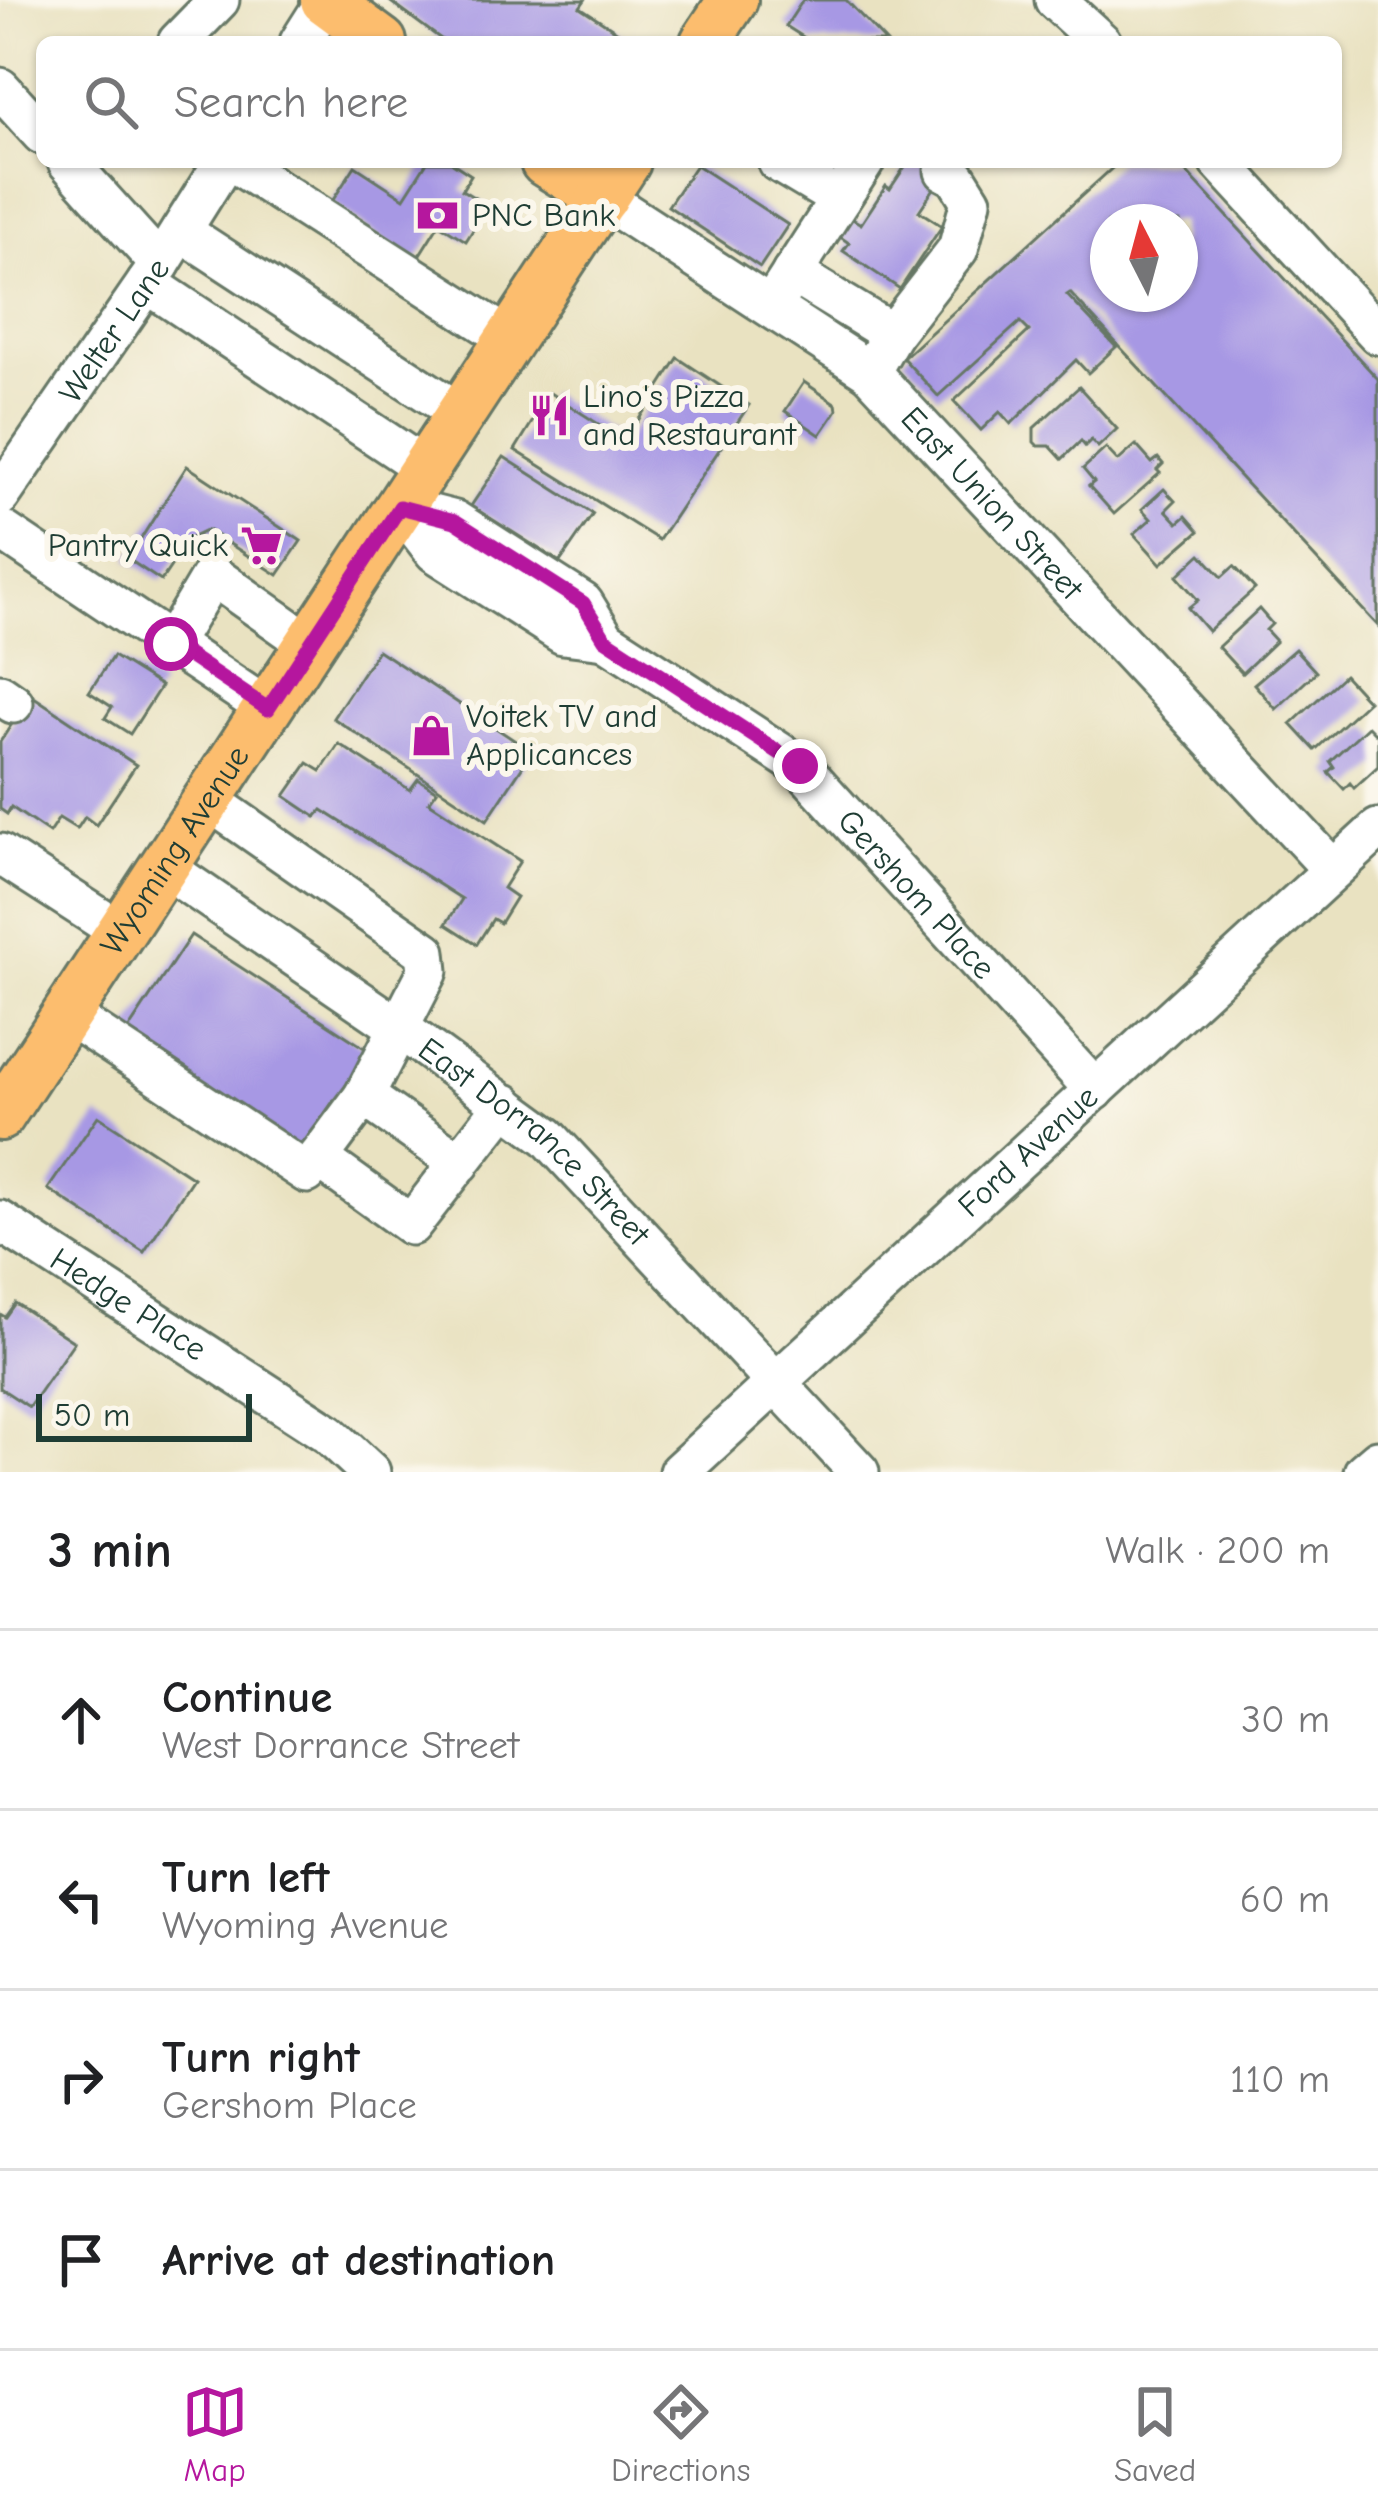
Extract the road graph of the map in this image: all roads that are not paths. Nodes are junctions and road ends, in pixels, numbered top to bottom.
1 (219, 0) edge
2 (326, 0) edge
3 (1055, 0) edge
4 (184, 36) edge
5 (304, 36) edge
6 (374, 36) edge
7 (1094, 36) edge
8 (0, 88) edge
9 (36, 127) edge
10 (74, 168) edge
11 (235, 168) edge
12 (244, 168) edge
13 (568, 168) edge
14 (788, 168) edge
15 (860, 168) edge
16 (1226, 168) edge
17 (945, 171) dead end
18 (614, 180) edge
19 (840, 200) junction
20 (162, 259) junction
21 (782, 290) junction
22 (892, 334) junction
23 (1378, 334) edge
24 (510, 339) junction
25 (870, 372) junction
26 (461, 414) junction
27 (412, 488) junction
28 (0, 496) edge
29 (0, 530) edge
30 (171, 644) junction
31 (310, 644) junction
32 (268, 709) junction
33 (208, 800) junction
34 (1378, 829) edge
35 (0, 854) edge
36 (164, 867) junction
37 (1333, 870) junction
38 (121, 932) junction
39 (67, 1014) junction
40 (398, 1027) junction
41 (1095, 1090) junction
42 (364, 1096) junction
43 (505, 1104) junction
44 (0, 1116) edge
45 (318, 1158) junction
46 (460, 1163) junction
47 (0, 1221) edge
48 (777, 1382) junction
49 (1378, 1460) edge
50 (370, 1472) edge
51 (679, 1472) edge
52 (860, 1472) edge
53 (1364, 1472) edge

1 - 4 street
2 - 5 street
2 - 6 main road
3 - 7 street
8 - 9 street
10 - 20 street
11 - 20 street, Welter Lane
12 - 24 street
13 - 18 main road
14 - 19 street
15 - 19 street
16 - 23 street
17 - 22 street
18 - 21 street, East Union Street
18 - 24 main road, Wyoming Avenue
19 - 21 street
20 - 26 street
20 - 27 street, Gershom Place
20 - 28 street, Welter Lane
21 - 22 street
21 - 25 street, East Union Street
22 - 25 street
24 - 26 main road, Wyoming Avenue
25 - 37 street, East Union Street
26 - 27 main road, Wyoming Avenue
27 - 31 main road, Wyoming Avenue
27 - 41 street, Gershom Place
29 - 30 street
30 - 31 street
30 - 32 street
31 - 32 main road, Wyoming Avenue
32 - 33 main road, Wyoming Avenue
33 - 36 main road, Wyoming Avenue
33 - 40 street
34 - 37 street, Ford Avenue
35 - 38 street
36 - 38 main road, Wyoming Avenue
36 - 40 street, East Dorrance Street
37 - 41 street, Ford Avenue
38 - 39 main road, Wyoming Avenue
39 - 44 main road, Wyoming Avenue
39 - 45 street
40 - 42 street
40 - 43 street, East Dorrance Street
41 - 48 street, Ford Avenue
42 - 45 street
42 - 46 street
43 - 46 street
43 - 48 street, East Dorrance Street
45 - 46 street
47 - 50 street, Hedge Place
48 - 51 street, Ford Avenue
48 - 52 street, East Dorrance Street
49 - 53 street

